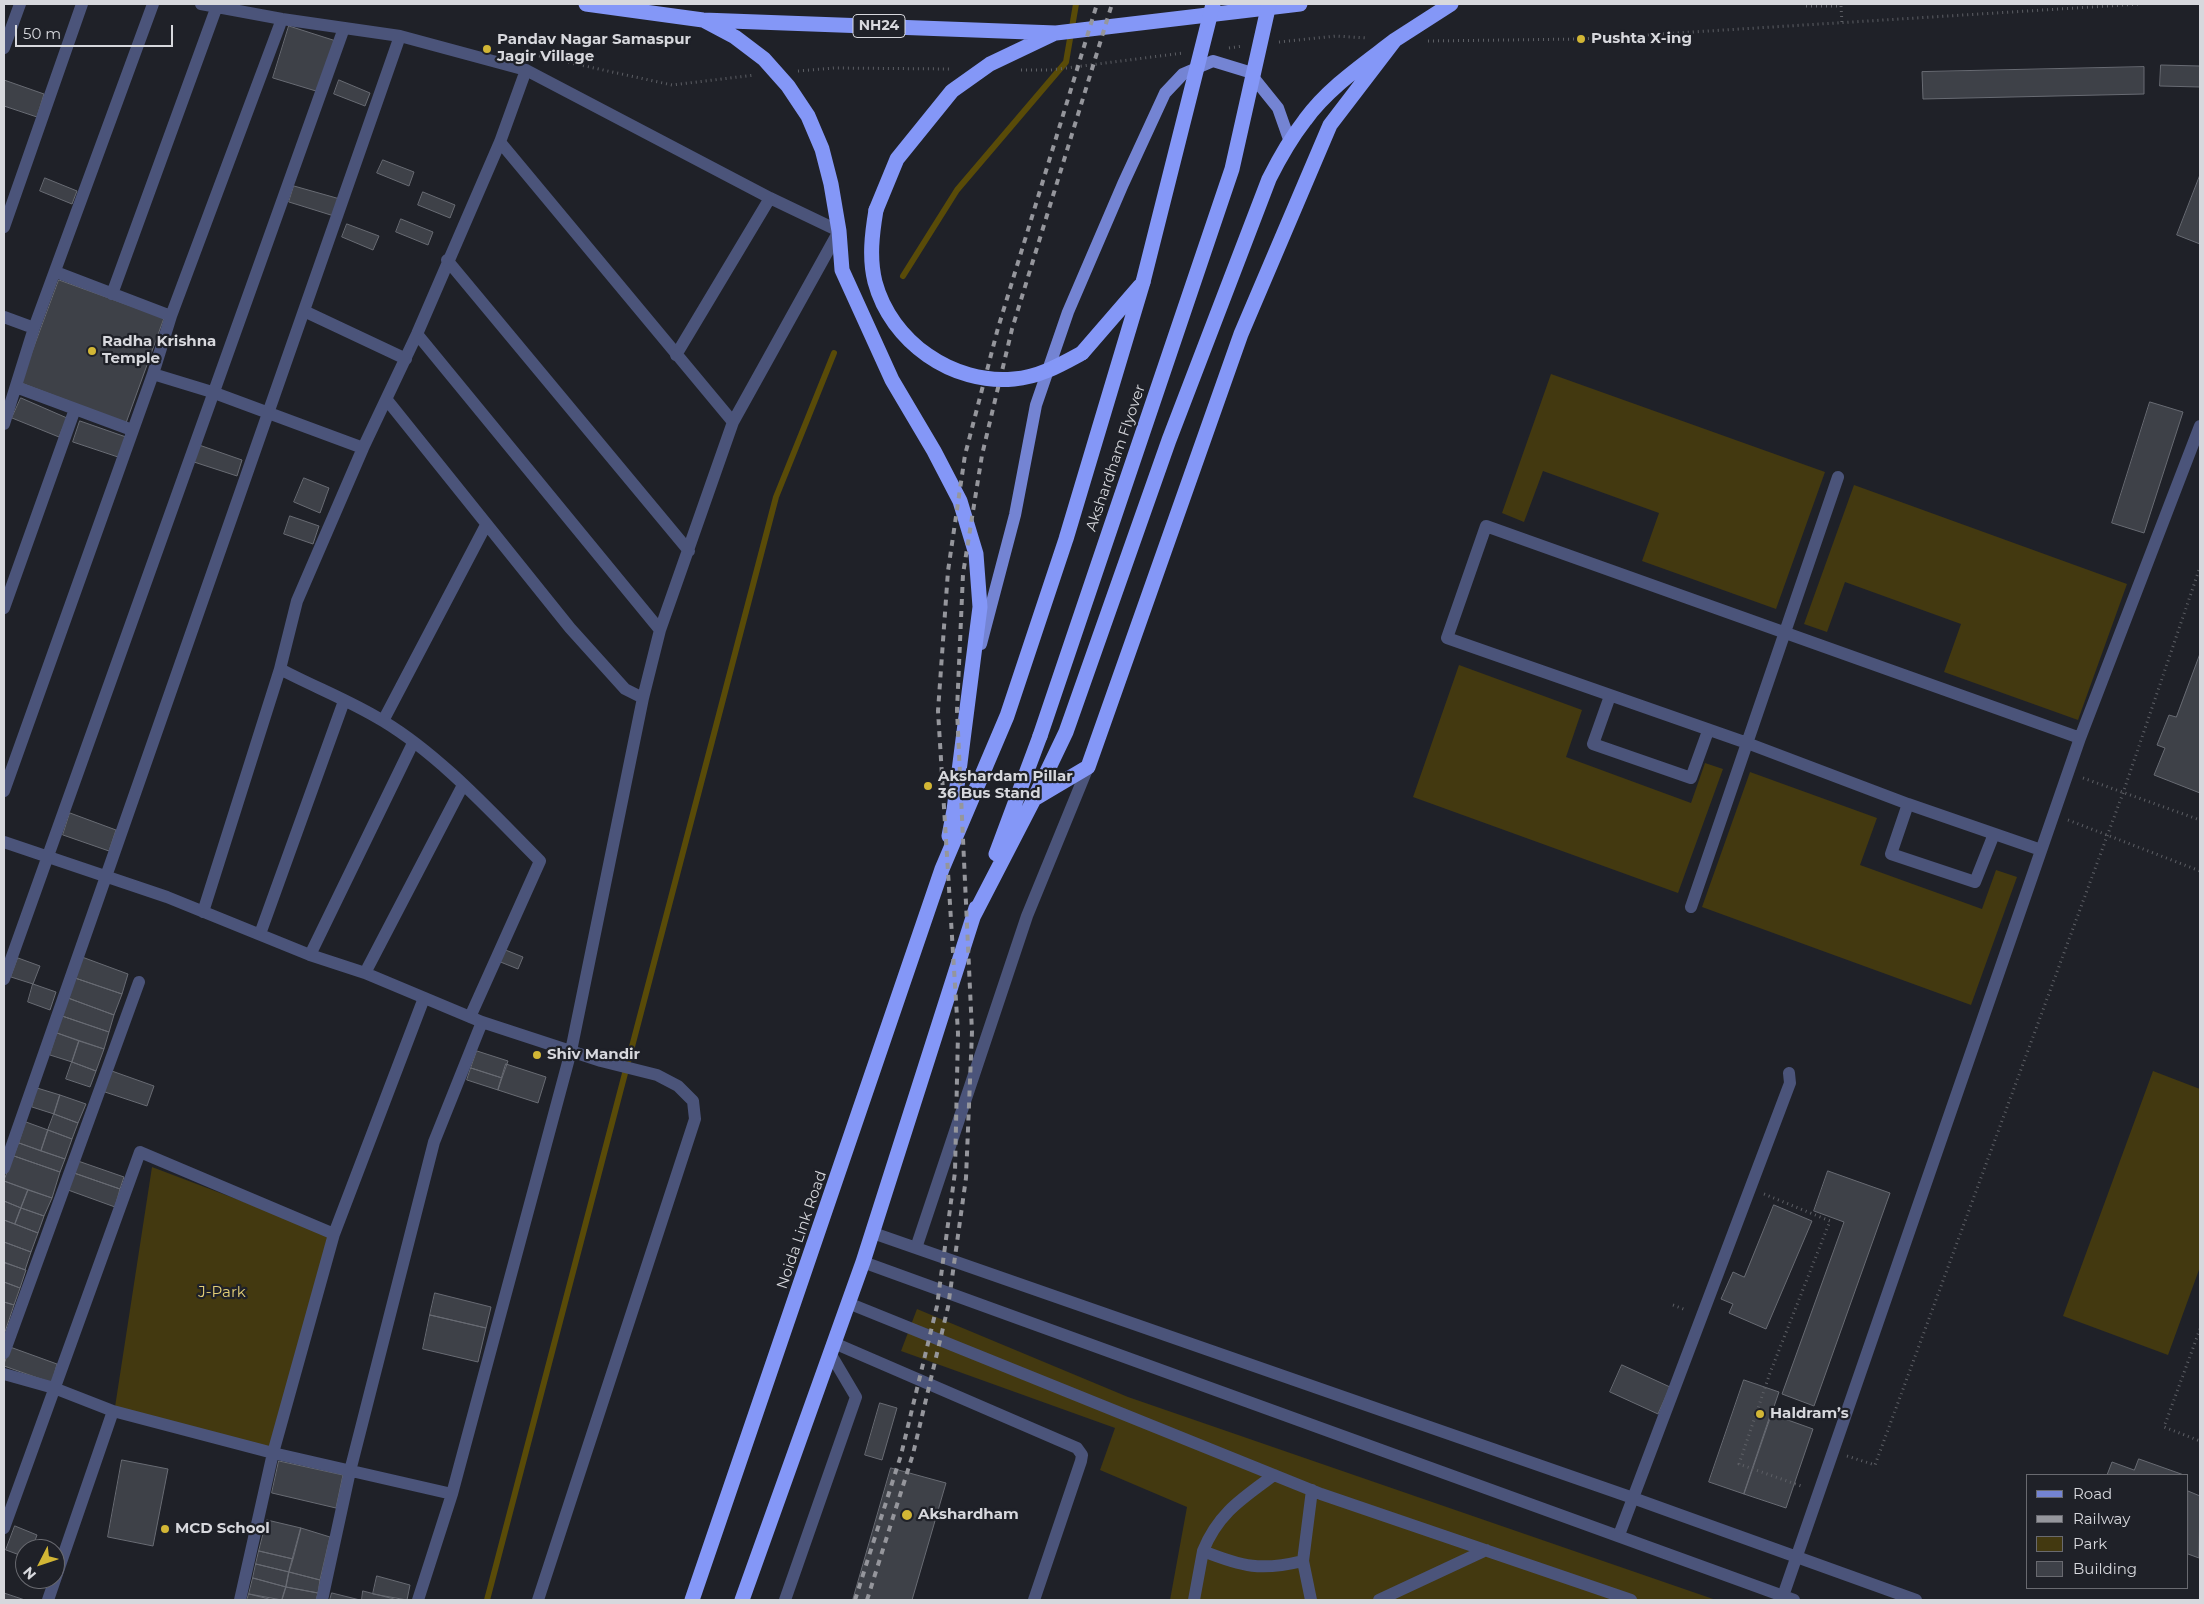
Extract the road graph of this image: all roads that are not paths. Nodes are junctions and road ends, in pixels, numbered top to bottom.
1 (20, 4) edge
2 (82, 4) edge
3 (153, 4) edge
4 (201, 4) edge
5 (586, 4) edge
6 (1213, 4) edge
7 (1269, 4) edge
8 (1300, 4) edge
9 (1451, 4) edge
10 (217, 6) junction
11 (282, 19) junction
12 (703, 20) junction
13 (344, 28) junction
14 (1056, 33) junction
15 (400, 36) junction
16 (1395, 40) junction
17 (4, 48) edge
18 (526, 70) junction
19 (500, 142) junction
20 (1290, 142) junction
21 (770, 198) junction
22 (4, 227) edge
23 (838, 231) junction
24 (448, 260) junction
25 (56, 272) junction
26 (1143, 282) junction
27 (112, 294) junction
28 (304, 311) junction
29 (171, 316) junction
30 (4, 317) edge
31 (34, 328) junction
32 (417, 334) junction
33 (676, 355) junction
34 (406, 359) junction
35 (152, 374) junction
36 (16, 387) junction
37 (212, 392) junction
38 (387, 400) junction
39 (75, 409) junction
40 (269, 414) junction
41 (733, 422) junction
42 (4, 424) edge
43 (2200, 426) edge
44 (132, 430) junction
45 (363, 448) junction
46 (1838, 477) dead end
47 (486, 525) junction
48 (689, 551) junction
49 (4, 608) edge
50 (660, 630) junction
51 (1785, 633) junction
52 (280, 669) junction
53 (971, 680) junction
54 (1610, 696) junction
55 (643, 698) junction
56 (344, 702) junction
57 (383, 721) junction
58 (1708, 731) junction
59 (2080, 738) junction
60 (413, 743) junction
61 (1748, 743) junction
62 (1088, 767) junction
63 (463, 785) junction
64 (4, 792) edge
65 (1034, 799) junction
66 (1908, 804) junction
67 (1994, 834) junction
68 (4, 842) edge
69 (2041, 850) junction
70 (48, 856) junction
71 (942, 869) junction
72 (106, 876) junction
73 (1691, 907) dead end
74 (203, 912) junction
75 (973, 917) junction
76 (260, 934) junction
77 (310, 955) junction
78 (365, 973) junction
79 (4, 979) edge
80 (139, 982) dead end
81 (424, 998) junction
82 (470, 1017) junction
83 (482, 1022) junction
84 (571, 1051) junction
85 (1789, 1073) dead end
86 (4, 1168) edge
87 (873, 1233) junction
88 (334, 1234) junction
89 (916, 1248) junction
90 (863, 1262) junction
91 (848, 1304) junction
92 (832, 1348) junction
93 (4, 1353) edge
94 (4, 1374) edge
95 (54, 1388) junction
96 (113, 1411) junction
97 (273, 1453) junction
98 (350, 1471) junction
99 (1274, 1475) junction
100 (1312, 1490) junction
101 (452, 1494) junction
102 (1633, 1498) junction
103 (4, 1528) edge
104 (1619, 1535) junction
105 (1486, 1550) junction
106 (1203, 1551) junction
107 (1797, 1558) junction
108 (1304, 1561) junction
109 (1789, 1598) edge
110 (48, 1600) edge
111 (240, 1600) edge
112 (322, 1600) edge
113 (418, 1600) edge
114 (538, 1600) edge
115 (692, 1600) edge
116 (742, 1600) edge
117 (786, 1600) edge
118 (1034, 1600) edge
119 (1194, 1600) edge
120 (1310, 1600) edge
121 (1379, 1600) edge
122 (1631, 1600) edge
123 (1916, 1600) edge

1 - 17 street
2 - 22 street
3 - 25 street
4 - 10 street
5 - 12 highway, NH24
6 - 26 highway, Akshardham Flyover, bridge
7 - 75 highway, Akshardham Flyover, bridge
8 - 14 highway, NH24
9 - 16 highway
10 - 11 street
10 - 27 street
11 - 13 street
11 - 29 street
12 - 14 highway, NH24
12 - 23 highway
13 - 15 street
13 - 37 street
14 - 26 highway, bridge
15 - 18 street
15 - 28 street
16 - 20 highway
16 - 62 highway
18 - 19 street
18 - 21 street
19 - 24 street
19 - 33 street
20 - 53 main road
20 - 65 highway
21 - 23 street
21 - 33 street
23 - 41 street
23 - 53 highway
24 - 32 street
24 - 48 street
25 - 27 street
25 - 31 street
26 - 71 highway, Akshardham Flyover
27 - 29 street
28 - 34 street
28 - 40 street
29 - 35 street
30 - 31 street
31 - 36 street
32 - 34 street
32 - 50 street
33 - 41 street
34 - 38 street
35 - 37 street
35 - 44 street
36 - 39 street
36 - 42 street
37 - 40 street
37 - 70 street
38 - 45 street
38 - 47 street
39 - 44 street
39 - 49 street
40 - 45 street
40 - 72 street
41 - 48 street
43 - 59 street
44 - 64 street
45 - 52 street
46 - 51 street
47 - 55 street
47 - 57 street
48 - 50 street
50 - 55 street
51 - 54 street
51 - 59 street
51 - 61 street
52 - 56 street
52 - 74 street
53 - 71 highway
54 - 58 street
54 - 58 street
55 - 84 street
56 - 57 street
56 - 76 street
57 - 60 street
58 - 61 street
59 - 69 street
60 - 63 street
60 - 77 street
61 - 66 street
61 - 73 street
62 - 65 highway
62 - 89 street
63 - 78 street
63 - 82 street
65 - 75 highway
66 - 67 street
66 - 67 street
67 - 69 street
68 - 70 street
69 - 107 street
70 - 72 street
70 - 79 street
71 - 115 highway, Noida Link Road
72 - 74 street
72 - 86 street
74 - 76 street
75 - 87 highway
76 - 77 street
77 - 78 street
78 - 81 street
80 - 93 street
81 - 82 street
81 - 88 street
82 - 83 street
83 - 84 street
83 - 98 street
84 - 101 street
84 - 114 street
85 - 102 street
87 - 89 street
87 - 90 highway
88 - 95 street
88 - 97 street
89 - 102 street
90 - 91 highway
90 - 104 street
91 - 92 highway
91 - 99 street
92 - 116 highway
92 - 117 street
92 - 118 street
94 - 95 street
95 - 96 street
95 - 103 street
96 - 97 street
96 - 110 street
97 - 98 street
97 - 111 street
98 - 101 street
98 - 112 street
99 - 100 street
99 - 106 street
100 - 105 street
100 - 108 street
101 - 113 street
102 - 104 street
102 - 107 street
104 - 109 street
105 - 121 street
105 - 122 street
106 - 108 street
106 - 119 street
107 - 109 street
107 - 123 street
108 - 120 street

